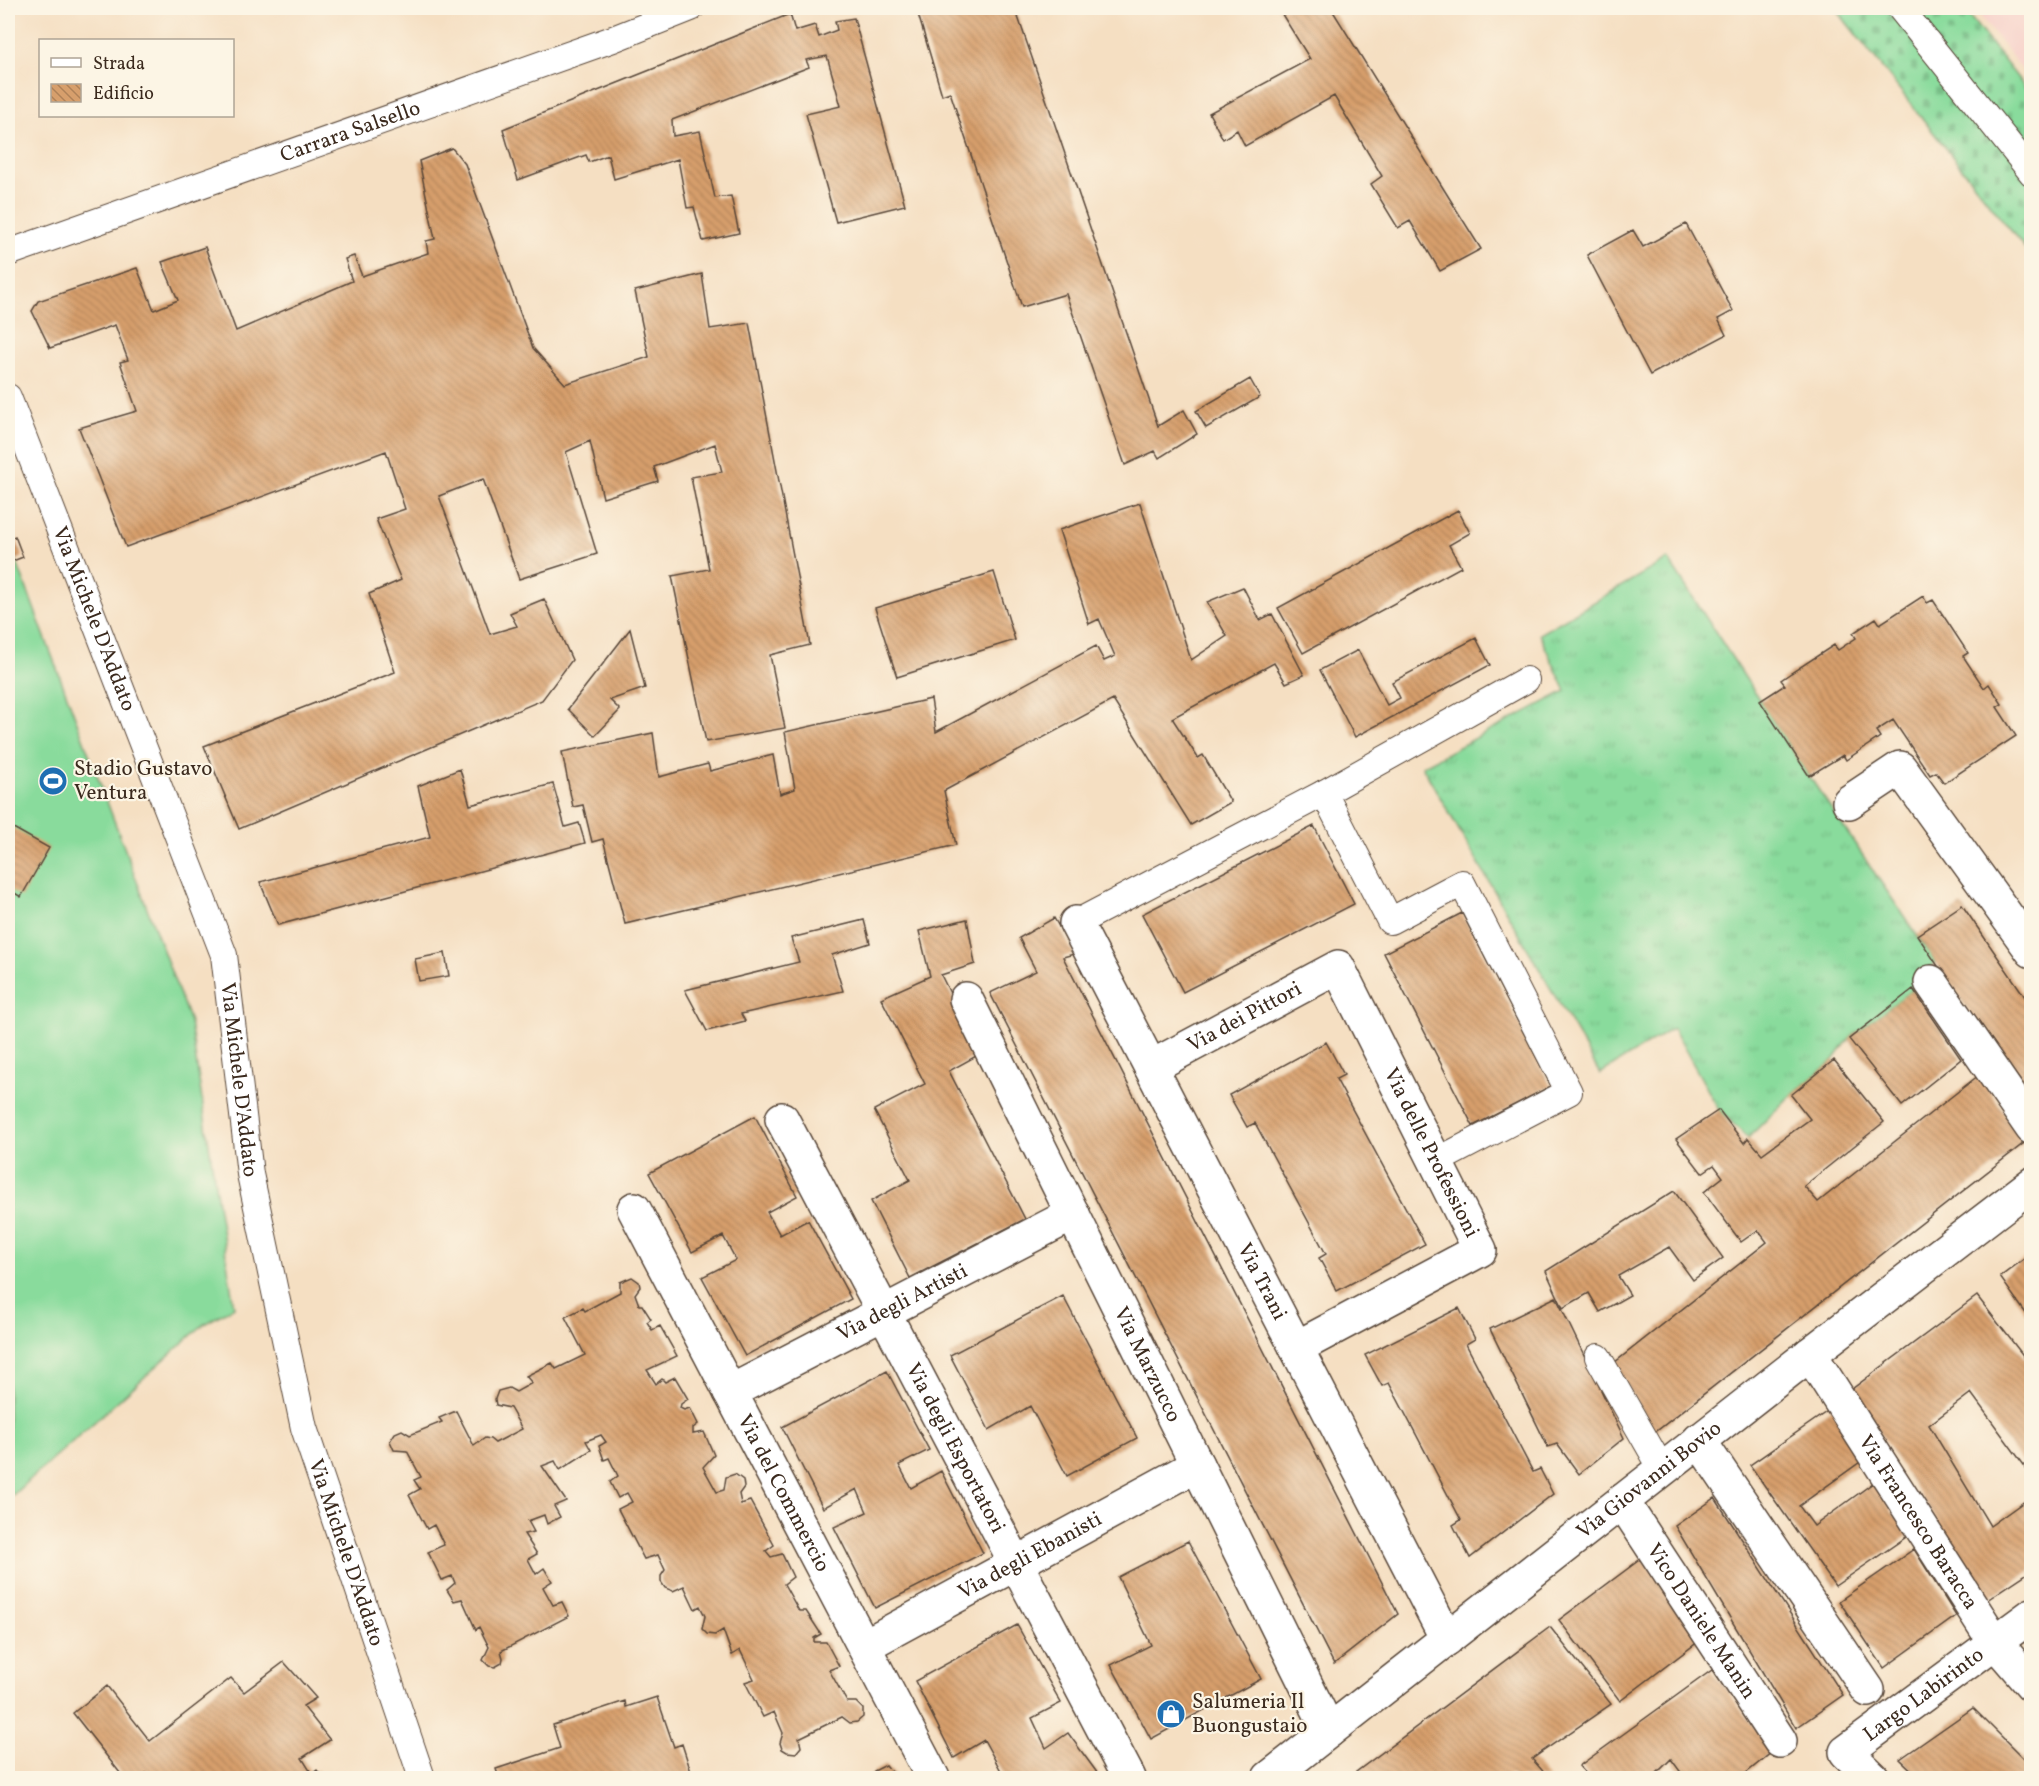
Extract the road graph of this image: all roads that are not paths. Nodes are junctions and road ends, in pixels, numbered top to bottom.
1 (691, 8) edge
2 (1900, 8) edge
3 (2031, 173) edge
4 (8, 253) edge
5 (8, 397) edge
6 (1526, 680) dead end
7 (1324, 793) junction
8 (1849, 802) dead end
9 (1076, 922) joint
10 (2031, 951) edge
11 (1338, 967) joint
12 (1931, 982) dead end
13 (966, 999) dead end
14 (1151, 1067) junction
15 (782, 1119) dead end
16 (2031, 1128) edge
17 (1436, 1162) junction
18 (2031, 1184) edge
19 (634, 1209) dead end
20 (1073, 1214) junction
21 (884, 1313) junction
22 (1296, 1348) junction
23 (1810, 1354) junction
24 (1598, 1357) dead end
25 (730, 1392) junction
26 (1699, 1440) junction
27 (1197, 1465) junction
28 (1662, 1469) junction
29 (1622, 1501) junction
30 (1016, 1563) junction
31 (2031, 1615) edge
32 (1447, 1639) junction
33 (1994, 1641) junction
34 (864, 1646) junction
35 (2031, 1685) edge
36 (1868, 1690) dead end
37 (1329, 1731) junction
38 (1780, 1741) dead end
39 (422, 1779) edge
40 (933, 1779) edge
41 (1129, 1779) edge
42 (1269, 1779) edge
43 (1873, 1779) edge

1 - 4 lane, Carrara Salsello
2 - 3 lane
5 - 39 lane, Via Michele D'Addato
6 - 7 lane
7 - 9 lane
7 - 17 lane
8 - 10 street
9 - 14 street, Via Trani
11 - 14 street, Via dei Pittori
11 - 17 street, Via delle Professioni
12 - 16 street
13 - 20 street, Via Marzucco
14 - 22 street, Via Trani
15 - 21 street, Via degli Esportatori
17 - 22 street, Via delle Professioni
18 - 23 street, Via Giovanni Bovio
19 - 25 street, Via del Commercio
20 - 21 street, Via degli Artisti
20 - 27 street, Via Marzucco
21 - 25 street, Via degli Artisti
21 - 30 street, Via degli Esportatori
22 - 32 street, Via Trani
23 - 26 street, Via Giovanni Bovio
23 - 33 street, Via Francesco Baracca
24 - 28 lane
25 - 34 street, Via del Commercio
26 - 28 street, Via Giovanni Bovio
26 - 36 street
27 - 30 street, Via degli Ebanisti
27 - 37 street, Via Marzucco
28 - 29 street, Via Giovanni Bovio
29 - 32 street, Via Giovanni Bovio
29 - 38 street, Vico Daniele Manin
30 - 34 street, Via degli Ebanisti
30 - 41 street, Via degli Esportatori
31 - 33 street, Largo Labirinto
32 - 37 street, Via Giovanni Bovio
33 - 35 street, Via Francesco Baracca
33 - 43 street, Largo Labirinto
34 - 40 street, Via del Commercio
37 - 42 street, Via Giovanni Bovio

